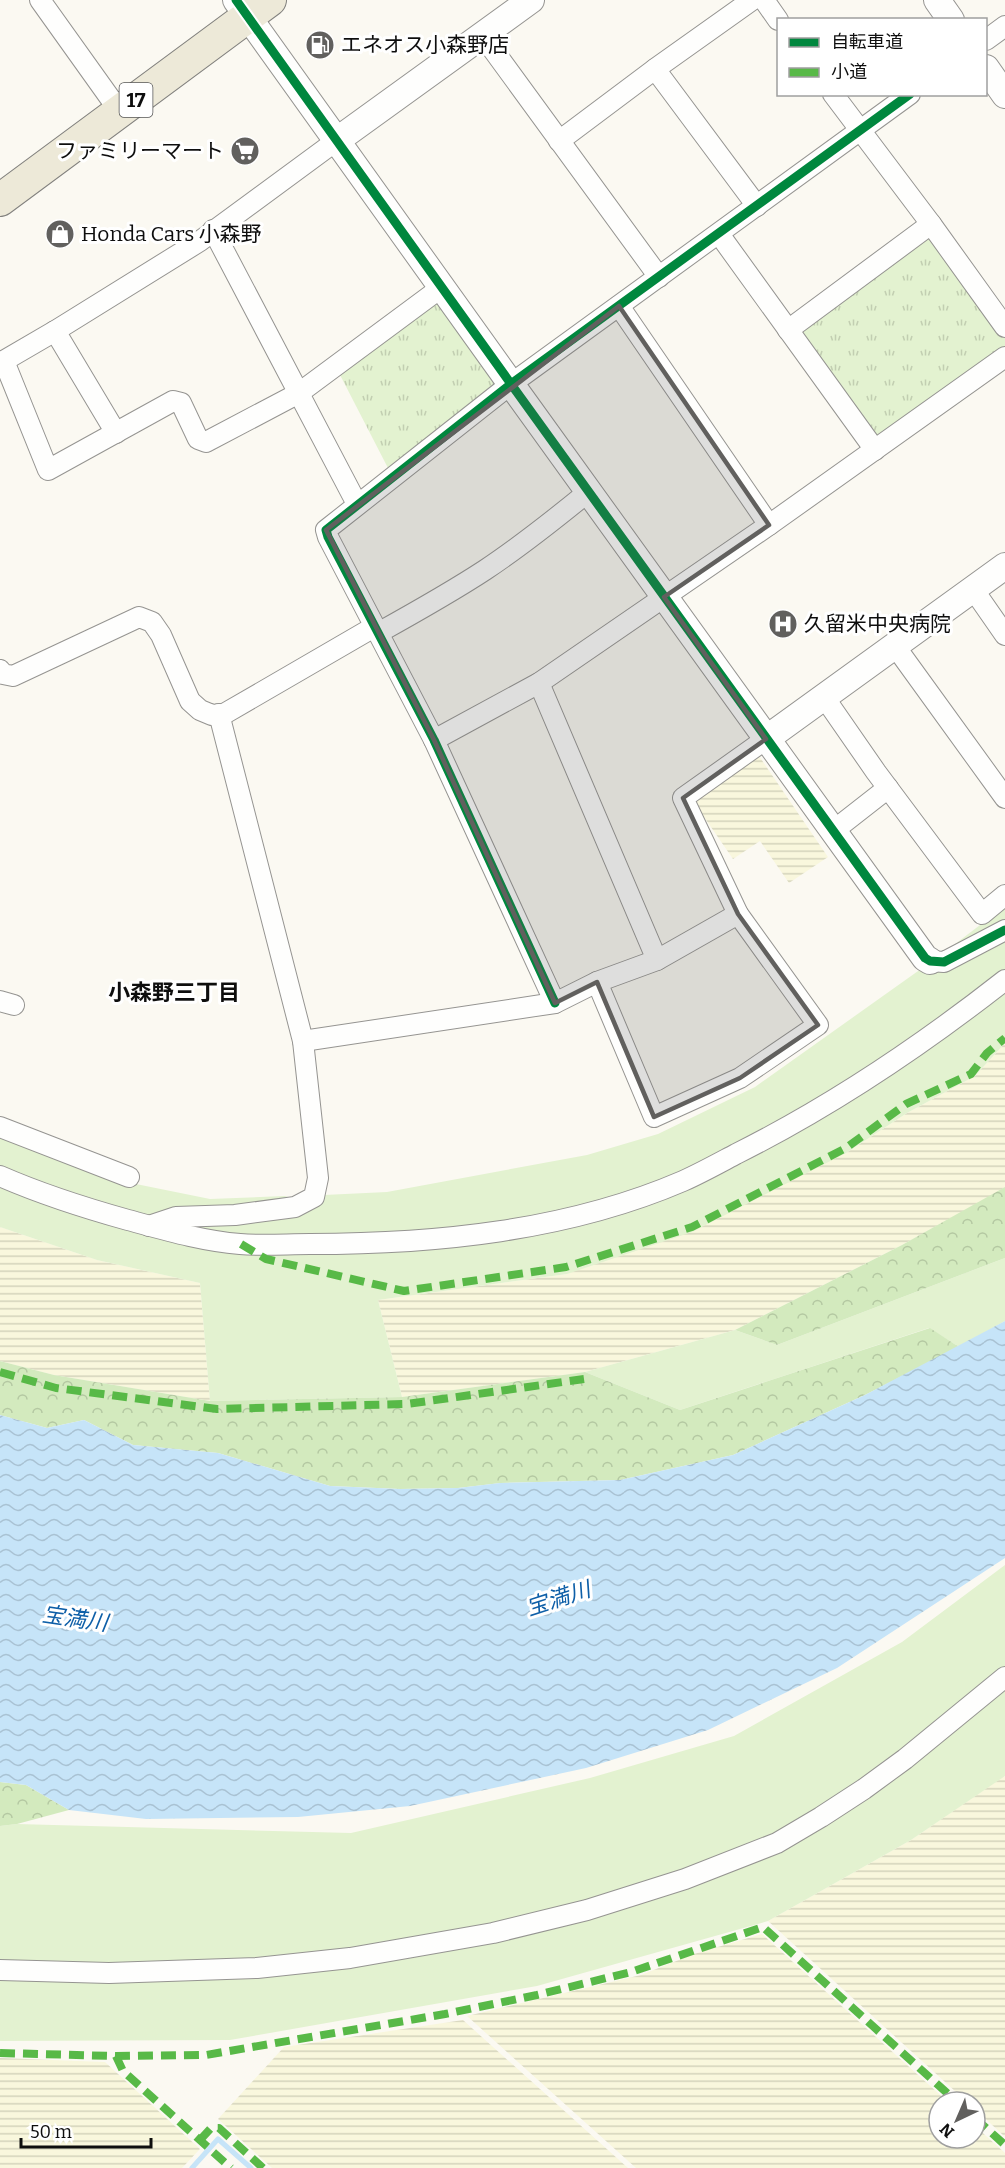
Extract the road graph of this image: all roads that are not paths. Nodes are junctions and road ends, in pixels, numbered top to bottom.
1 (40, 0) edge
2 (531, 0) edge
3 (752, 0) edge
4 (764, 0) edge
5 (937, 0) edge
6 (252, 6) edge
7 (950, 18) edge
8 (777, 19) edge
9 (1005, 26) edge
10 (483, 36) junction
11 (987, 39) edge
12 (655, 69) junction
13 (987, 69) edge
14 (1005, 95) edge
15 (834, 96) edge
16 (907, 96) edge
17 (120, 112) junction
18 (860, 131) junction
19 (336, 141) junction
20 (559, 141) junction
21 (0, 200) edge
22 (757, 206) junction
23 (931, 224) junction
24 (213, 230) junction
25 (719, 234) junction
26 (659, 277) junction
27 (442, 287) junction
28 (619, 306) junction
29 (1005, 327) edge
30 (788, 330) junction
31 (55, 331) junction
32 (1005, 357) edge
33 (2, 362) edge
34 (511, 384) junction
35 (299, 393) junction
36 (116, 433) junction
37 (876, 450) junction
38 (588, 492) junction
39 (357, 504) junction
40 (769, 525) junction
41 (1005, 566) edge
42 (973, 590) junction
43 (664, 597) junction
44 (376, 630) junction
45 (1005, 635) edge
46 (895, 646) junction
47 (0, 670) edge
48 (539, 683) junction
49 (824, 697) junction
50 (219, 714) junction
51 (766, 739) junction
52 (435, 740) junction
53 (888, 788) junction
54 (1005, 798) edge
55 (833, 831) junction
56 (1005, 895) edge
57 (738, 914) junction
58 (1005, 930) edge
59 (657, 960) junction
60 (930, 961) joint
61 (1005, 980) edge
62 (597, 982) junction
63 (555, 1003) junction
64 (303, 1041) junction
65 (0, 1127) edge
66 (0, 1176) edge
67 (129, 1177) dead end
68 (149, 1226) junction
69 (1005, 1677) edge
70 (0, 1970) edge

1 - 17 street
2 - 10 street
3 - 12 street
4 - 8 street
5 - 7 street
6 - 17 main road, 17
6 - 19 street
9 - 11 street
10 - 19 street
10 - 20 street
12 - 20 street
12 - 22 street
13 - 14 street
15 - 18 street
16 - 18 street
17 - 21 main road, 17
18 - 22 street
18 - 23 street
19 - 24 street
19 - 27 street
20 - 26 street
22 - 25 street
23 - 29 street
23 - 30 street
24 - 31 street
24 - 35 street
25 - 26 street
25 - 30 street
26 - 28 street
27 - 34 street
27 - 35 street
28 - 34 street
28 - 40 street
30 - 37 street
31 - 33 street
31 - 36 street
32 - 37 street
33 - 36 street
34 - 38 street
34 - 39 street
35 - 36 street
35 - 39 street
37 - 40 street
38 - 43 street
38 - 44 street
39 - 44 street
40 - 43 street
41 - 42 street
42 - 45 street
42 - 46 street
43 - 48 street
43 - 51 street
44 - 50 street
44 - 52 street
46 - 49 street
46 - 54 street
47 - 50 street
48 - 52 street
48 - 59 street
49 - 51 street
49 - 53 street
50 - 64 street
51 - 55 street
51 - 57 street
52 - 63 street
53 - 55 street
53 - 56 street
55 - 60 street
57 - 59 street
57 - 62 street
58 - 60 street
59 - 62 street
61 - 68 street
62 - 63 street
63 - 64 street
64 - 68 street
65 - 67 street
66 - 68 street
69 - 70 street

